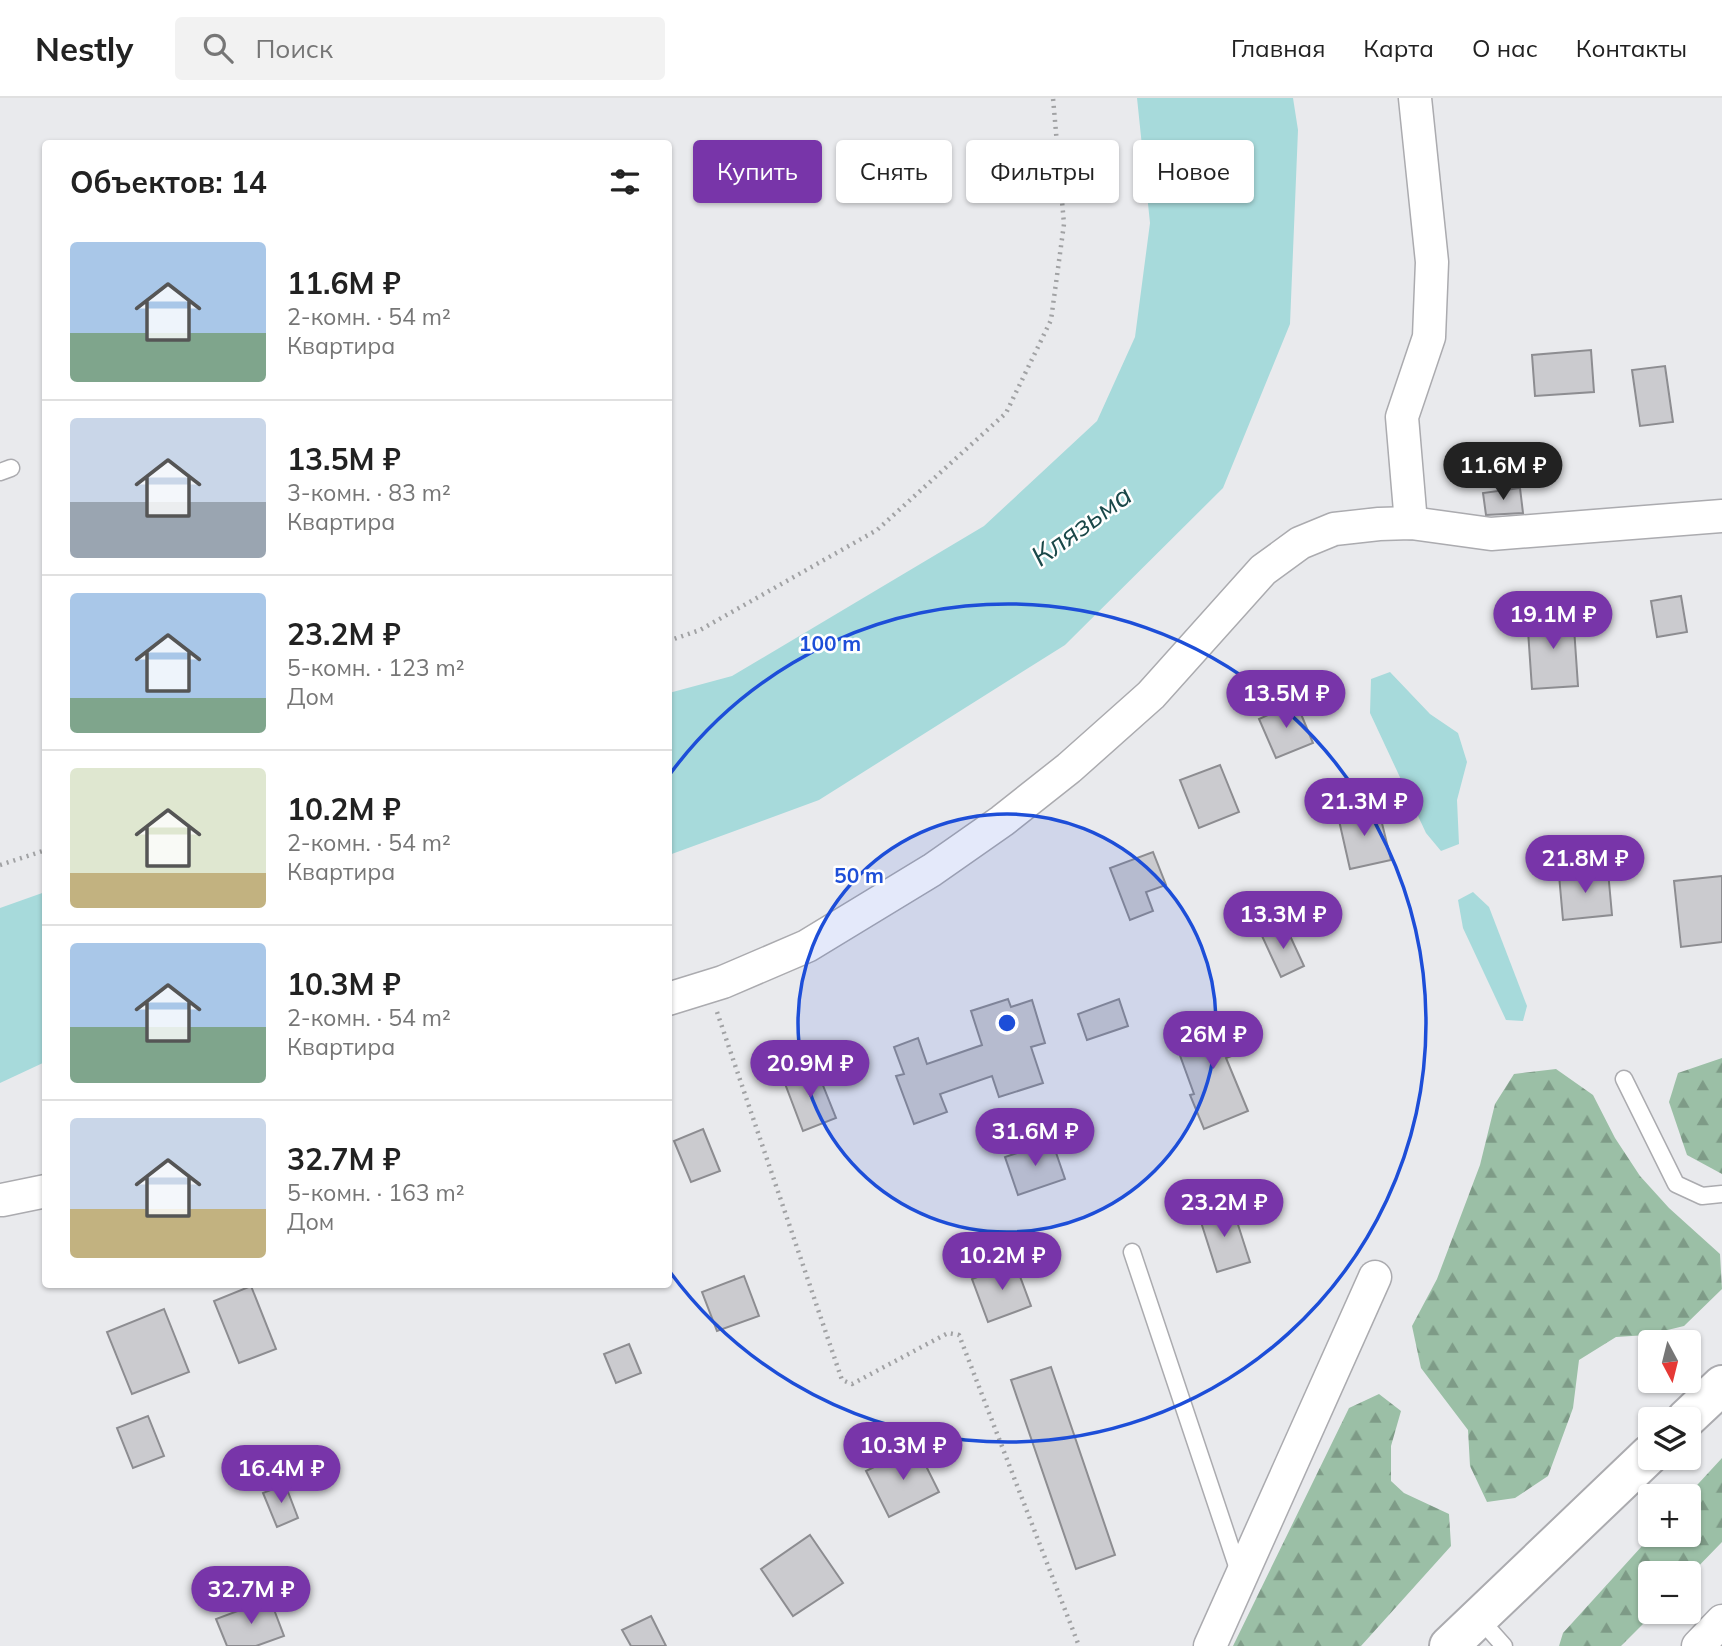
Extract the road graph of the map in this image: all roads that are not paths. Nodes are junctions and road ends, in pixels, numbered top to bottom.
1 (1415, 98) edge
2 (1722, 516) edge
3 (1411, 523) junction
4 (672, 998) edge
5 (1624, 1079) dead end
6 (42, 1192) edge
7 (1722, 1194) edge
8 (2, 1199) edge
9 (1132, 1252) dead end
10 (1376, 1276) dead end
11 (1722, 1385) edge
12 (1699, 1407) edge
13 (1638, 1466) edge
14 (1241, 1578) junction
15 (1479, 1618) junction
16 (1722, 1621) edge
17 (1210, 1646) edge
18 (1449, 1646) edge
19 (1504, 1646) edge
20 (1698, 1646) edge

1 - 3 street
2 - 3 street
3 - 4 street
5 - 7 lane
6 - 8 street
9 - 14 lane
10 - 14 street
11 - 12 highway
13 - 15 highway
14 - 17 street
15 - 18 highway
15 - 19 lane
16 - 20 street

